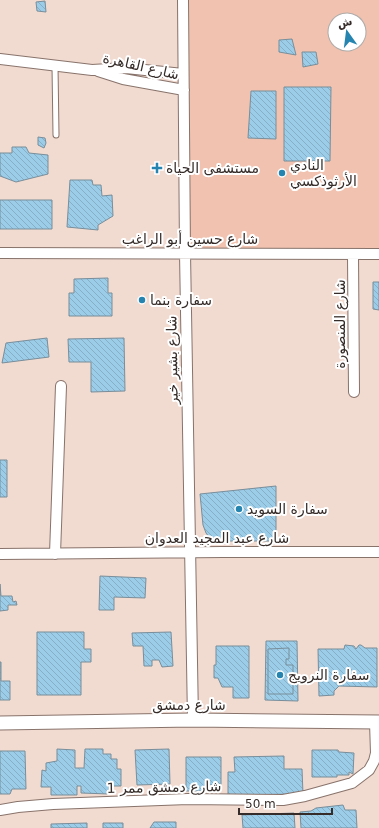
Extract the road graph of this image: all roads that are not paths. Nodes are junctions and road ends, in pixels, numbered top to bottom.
1 (183, 0) edge
2 (0, 59) edge
3 (55, 66) junction
4 (92, 70) junction
5 (183, 74) junction
6 (184, 90) junction
7 (56, 136) dead end
8 (0, 253) edge
9 (185, 253) junction
10 (379, 254) edge
11 (353, 255) junction
12 (61, 386) dead end
13 (354, 392) dead end
14 (190, 552) junction
15 (379, 552) edge
16 (0, 554) edge
17 (55, 554) junction
18 (193, 720) junction
19 (377, 722) edge
20 (0, 723) edge
21 (0, 810) edge

1 - 5 street, شارع بشير خير
2 - 3 street, شارع القاهرة
3 - 4 street, شارع القاهرة
3 - 7 lane
4 - 5 street, شارع القاهرة
4 - 6 street, شارع القاهرة
5 - 6 street, شارع بشير خير
6 - 9 street, شارع بشير خير
8 - 9 street, شارع حسين أبو الراغب
9 - 11 street, شارع حسين أبو الراغب
9 - 14 street, شارع بشير خير
10 - 11 street, شارع حسين أبو الراغب
11 - 13 street, شارع المنصورة
12 - 17 street
14 - 15 street, شارع عبد المجيد العدوان
14 - 17 street, شارع عبد المجيد العدوان
14 - 18 street, شارع بشير خير
16 - 17 street, شارع عبد المجيد العدوان
18 - 19 street, شارع دمشق
18 - 20 street, شارع دمشق
19 - 21 street, شارع دمشق ممر 1

